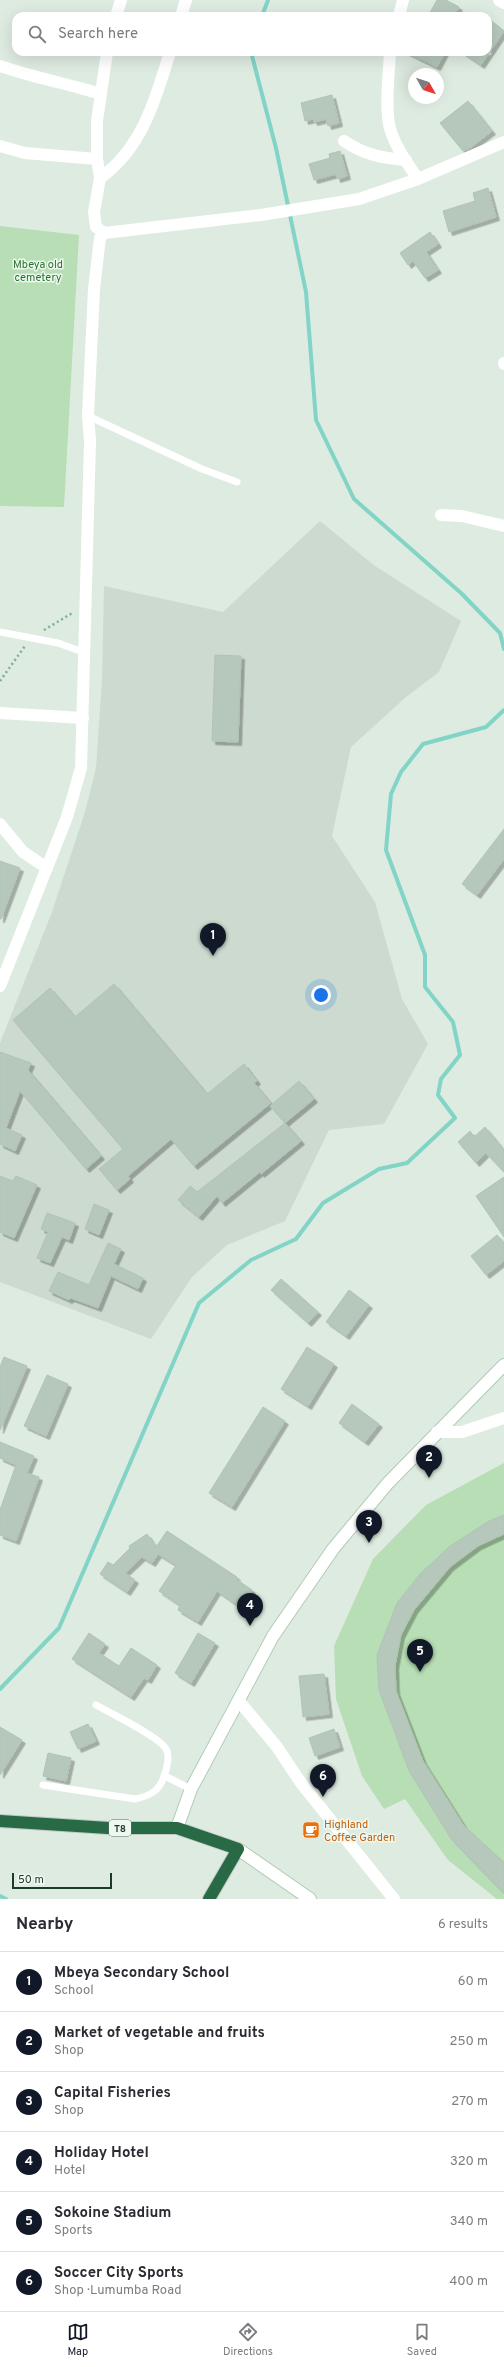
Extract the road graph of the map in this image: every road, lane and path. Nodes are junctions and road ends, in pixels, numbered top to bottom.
1 (121, 0) edge
2 (186, 0) edge
3 (403, 0) edge
4 (499, 0) edge
5 (504, 3) edge
6 (117, 12) edge
7 (182, 12) edge
8 (400, 12) edge
9 (106, 56) edge
10 (169, 56) edge
11 (390, 56) edge
12 (0, 66) edge
13 (100, 94) junction
14 (344, 141) dead end
15 (504, 142) edge
16 (0, 146) edge
17 (97, 159) junction
18 (406, 160) junction
19 (100, 178) junction
20 (418, 179) junction
21 (104, 233) junction
22 (88, 416) junction
23 (237, 482) dead end
24 (441, 515) dead end
25 (504, 526) edge
26 (85, 607) junction
27 (0, 632) edge
28 (33, 638) junction
29 (84, 652) junction
30 (0, 681) edge
31 (0, 713) edge
32 (83, 718) junction
33 (0, 824) edge
34 (47, 868) junction
35 (0, 986) edge
36 (504, 1365) edge
37 (504, 1418) edge
38 (437, 1432) junction
39 (239, 1701) junction
40 (96, 1705) dead end
41 (164, 1776) junction
42 (43, 1785) dead end
43 (191, 1790) junction
44 (0, 1821) edge
45 (177, 1828) junction
46 (238, 1849) junction
47 (209, 1899) edge
48 (310, 1899) edge
49 (394, 1899) edge

1 - 6 street
2 - 7 street
3 - 8 street
4 - 5 street
9 - 13 street
10 - 19 street
11 - 18 street
12 - 13 street
13 - 17 street
14 - 18 street
15 - 20 street
16 - 17 street
17 - 19 street
18 - 20 street
19 - 21 street
20 - 21 street
21 - 22 street
22 - 23 lane
22 - 26 street
24 - 25 street
26 - 28 path
26 - 29 street
27 - 28 lane
28 - 29 lane
28 - 30 path
29 - 32 street
31 - 32 street
32 - 34 street
33 - 34 street
34 - 35 street
36 - 38 street
37 - 38 street
38 - 39 street
39 - 43 street
39 - 49 street
40 - 41 lane
41 - 42 lane
41 - 43 lane
43 - 45 street
44 - 45 highway, T8
45 - 46 highway, T8
46 - 47 highway
46 - 48 street

